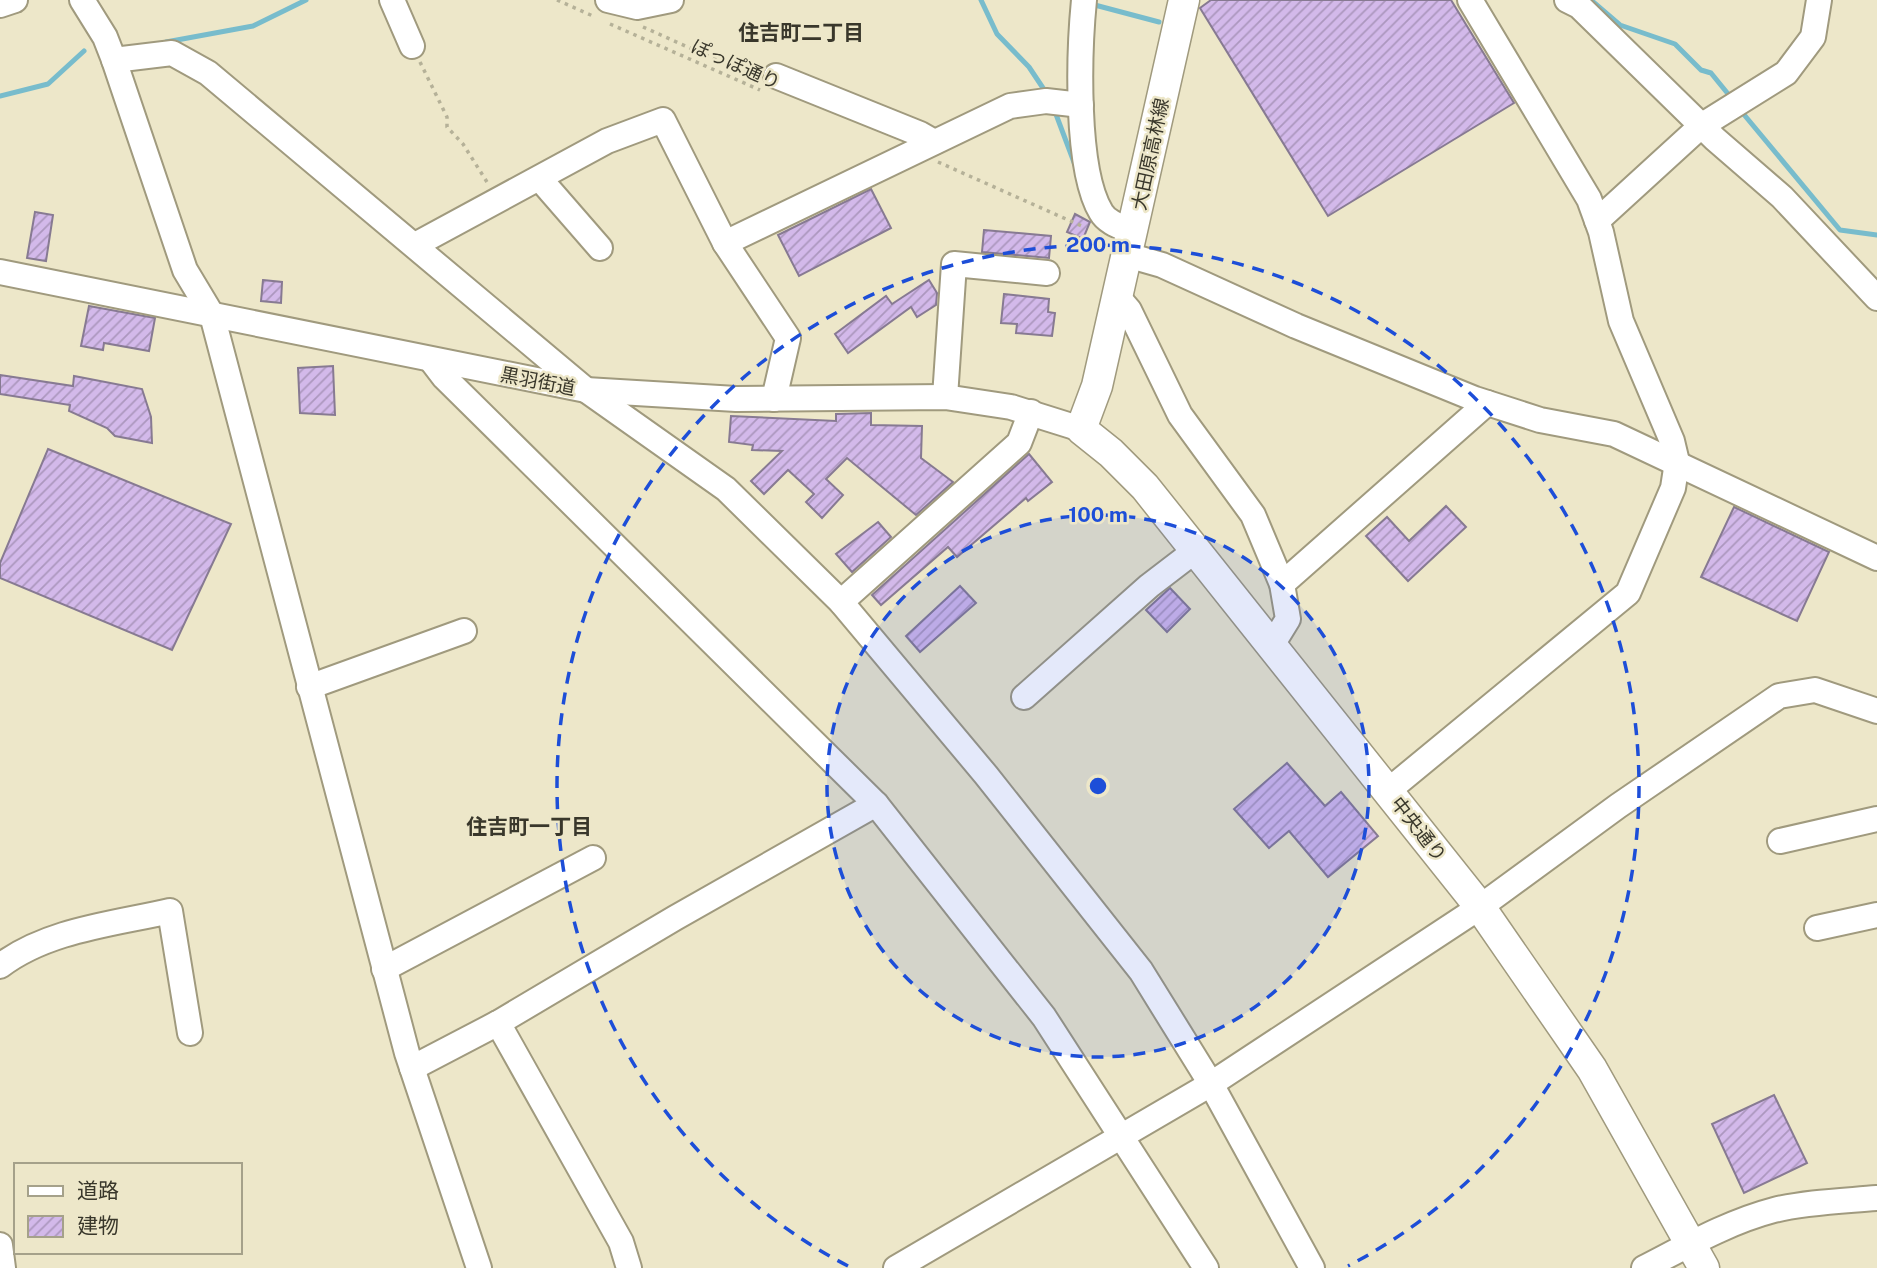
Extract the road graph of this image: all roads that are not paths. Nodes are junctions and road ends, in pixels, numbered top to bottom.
1 (15, 0) edge
2 (82, 0) edge
3 (392, 0) edge
4 (608, 0) edge
5 (671, 0) edge
6 (1084, 0) edge
7 (1184, 0) edge
8 (1470, 0) edge
9 (1569, 0) edge
10 (1819, 0) edge
11 (0, 5) edge
12 (412, 46) road end
13 (114, 60) junction
14 (765, 82) road end
15 (1062, 103) junction
16 (1701, 126) junction
17 (930, 150) junction
18 (540, 179) junction
19 (1597, 221) junction
20 (724, 243) junction
21 (1130, 243) junction
22 (415, 245) junction
23 (600, 248) dead end
24 (0, 272) edge
25 (1047, 273) dead end
26 (1117, 296) junction
27 (1877, 298) edge
28 (212, 315) junction
29 (431, 360) junction
30 (586, 390) junction
31 (945, 397) junction
32 (774, 399) junction
33 (1487, 403) junction
34 (1031, 412) junction
35 (1081, 429) junction
36 (1677, 462) junction
37 (1196, 550) junction
38 (1877, 558) edge
39 (1282, 584) junction
40 (841, 602) junction
41 (464, 631) dead end
42 (1272, 645) junction
43 (309, 687) junction
44 (1024, 697) dead end
45 (1877, 711) edge
46 (1389, 790) junction
47 (876, 804) junction
48 (1877, 819) edge
49 (1780, 841) dead end
50 (593, 858) dead end
51 (1480, 907) junction
52 (1877, 915) edge
53 (1816, 928) dead end
54 (0, 966) edge
55 (384, 969) junction
56 (498, 1023) junction
57 (190, 1033) dead end
58 (412, 1068) junction
59 (1211, 1084) junction
60 (1123, 1137) junction
61 (1877, 1198) edge
62 (0, 1244) edge
63 (1697, 1256) edge
64 (3, 1268) edge
65 (479, 1268) edge
66 (629, 1268) edge
67 (896, 1268) edge
68 (1206, 1268) edge
69 (1312, 1268) edge
70 (1644, 1268) edge

1 - 11 street
2 - 13 street
3 - 12 street
4 - 5 street
6 - 15 street
7 - 21 main road, 大田原高林線
8 - 19 street
9 - 16 street
10 - 16 street
13 - 22 street
13 - 28 street
14 - 17 street
15 - 17 street
15 - 21 street
16 - 19 street
16 - 27 street
17 - 20 street
18 - 20 street
18 - 22 street
18 - 23 street
19 - 36 street
20 - 32 street
21 - 26 main road, 大田原高林線
21 - 33 street
22 - 30 street
24 - 28 street, 黒羽街道
25 - 31 street
26 - 35 main road, 大田原高林線
26 - 39 street
28 - 29 street, 黒羽街道
28 - 43 street
29 - 30 street, 黒羽街道
29 - 47 street
30 - 32 street, 黒羽街道
30 - 40 street
31 - 32 street, 黒羽街道
31 - 34 street, 黒羽街道
33 - 36 street
33 - 39 street
34 - 35 street, 黒羽街道
34 - 40 street
35 - 37 main road, 中央通り
36 - 38 street
36 - 46 street
37 - 42 main road, 中央通り
37 - 44 street
39 - 42 street
40 - 59 street
41 - 43 street
42 - 46 main road, 中央通り
43 - 55 street
45 - 51 street
46 - 51 main road, 中央通り
47 - 56 street
47 - 60 street
48 - 49 street
50 - 55 street
51 - 59 street
51 - 63 main road, 中央通り
52 - 53 street
54 - 57 street
55 - 58 street
56 - 58 street
56 - 66 street
58 - 65 street
59 - 60 street
59 - 69 street
60 - 67 street
60 - 68 street
61 - 63 street
62 - 64 street
63 - 70 street

